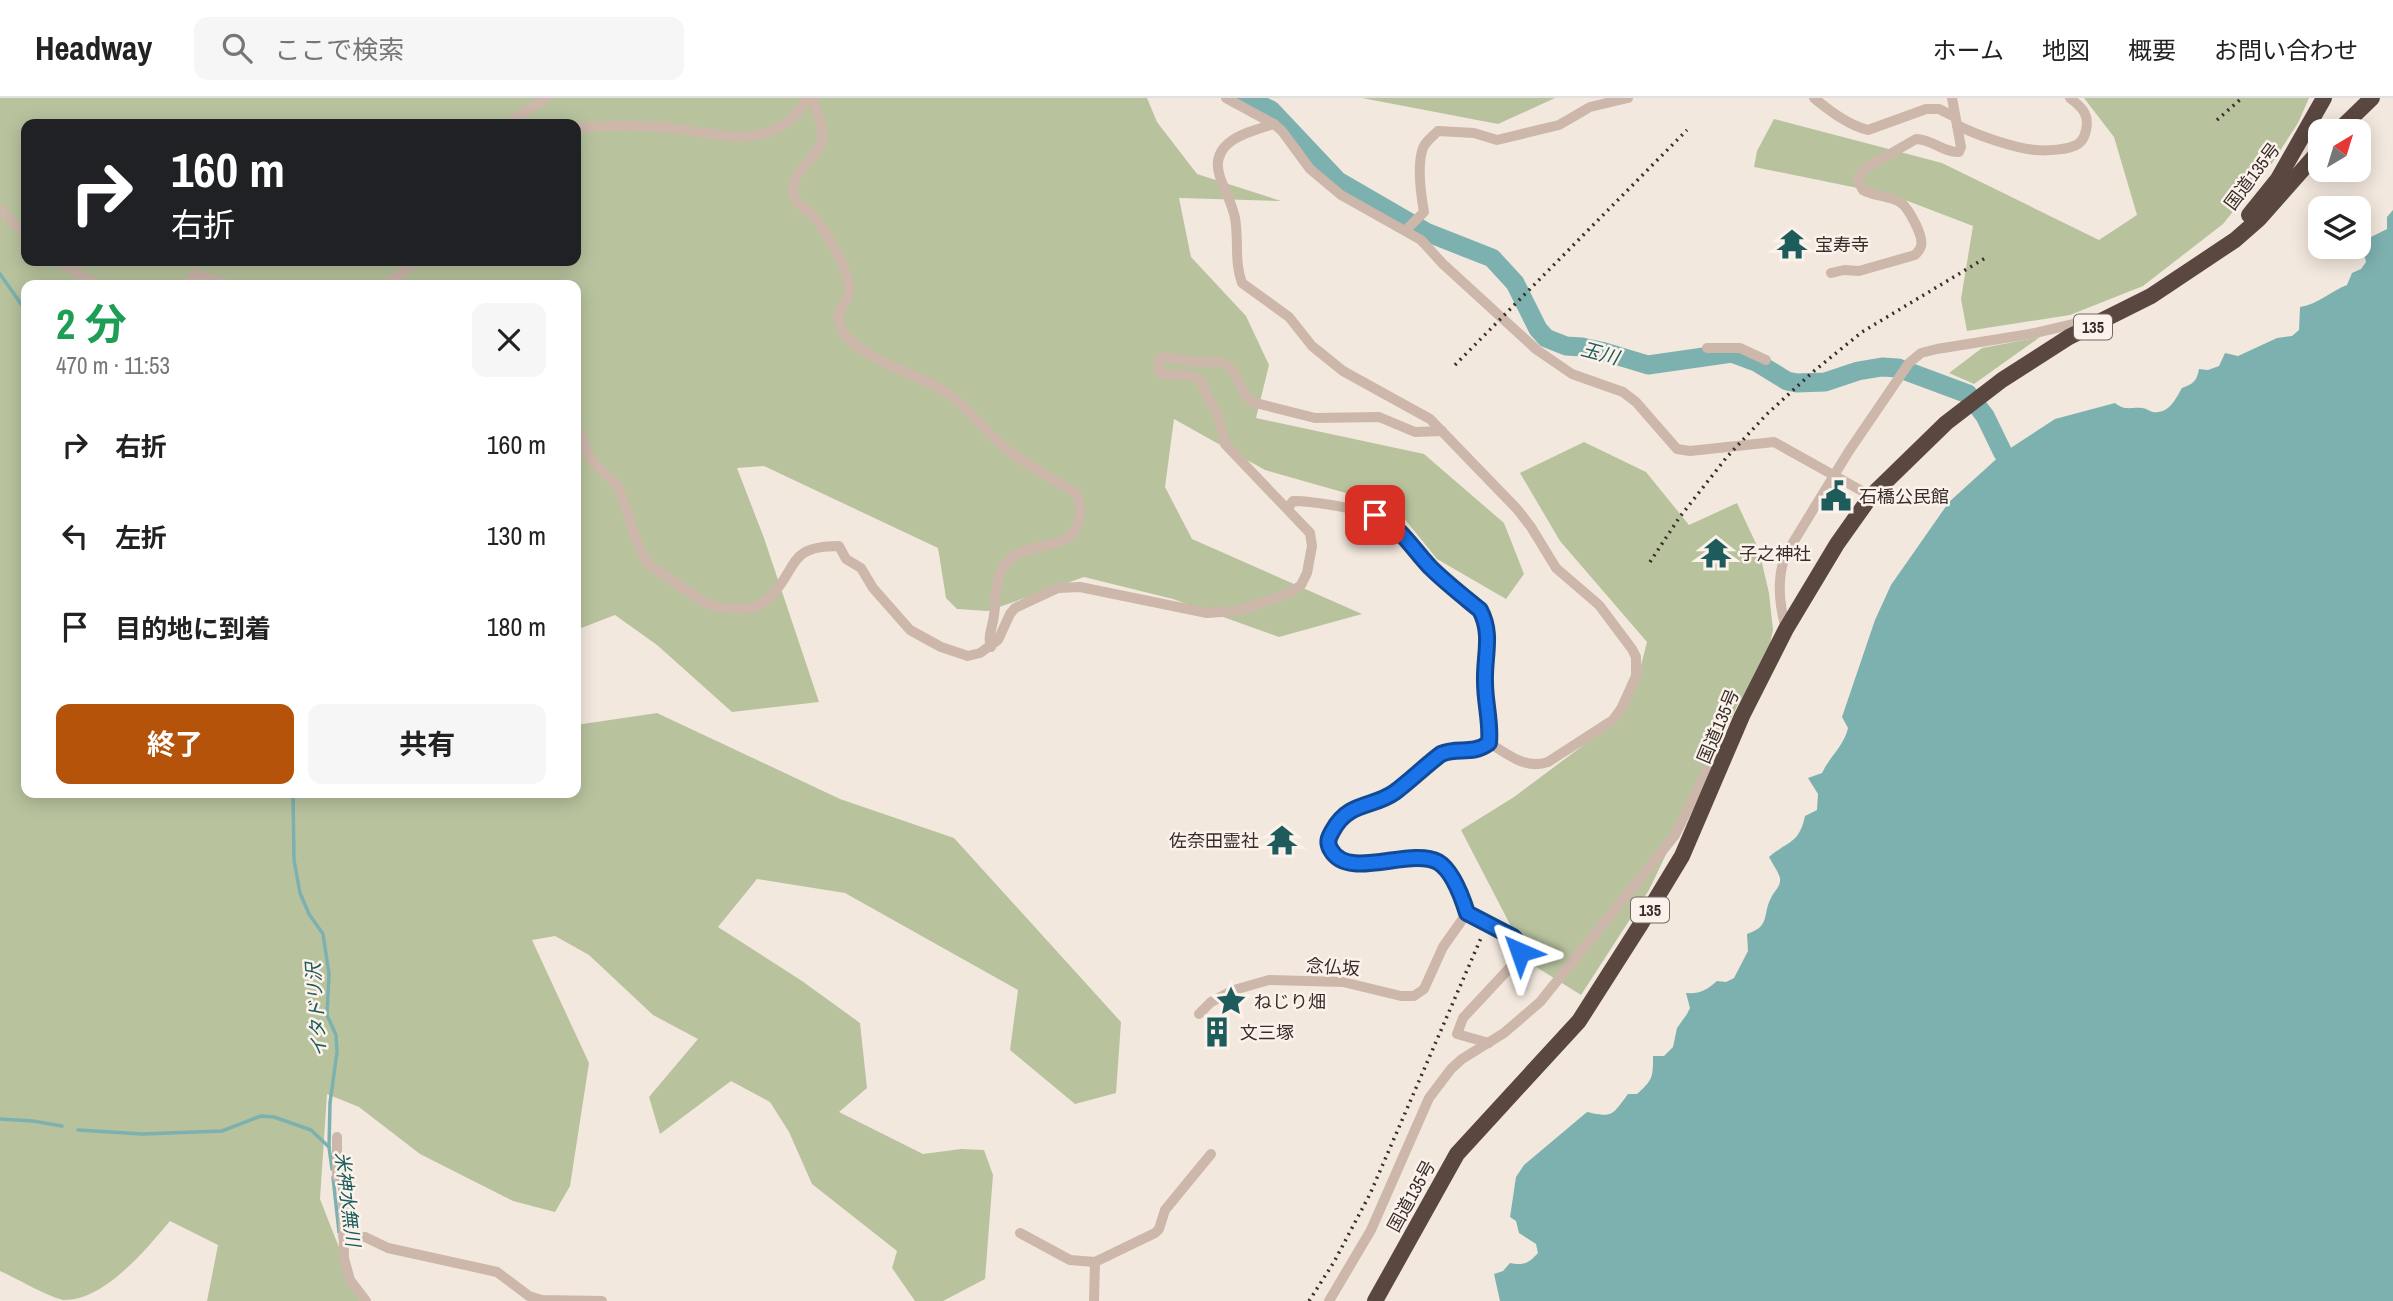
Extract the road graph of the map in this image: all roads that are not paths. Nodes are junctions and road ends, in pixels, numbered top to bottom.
1 (546, 98) edge
2 (806, 98) edge
3 (814, 98) edge
4 (1226, 98) edge
5 (1628, 98) edge
6 (1814, 98) edge
7 (1952, 98) edge
8 (2070, 98) edge
9 (2333, 98) edge
10 (2372, 98) edge
11 (2323, 102) edge
12 (514, 119) edge
13 (2350, 119) edge
14 (1956, 121) junction
15 (1274, 124) junction
16 (581, 128) edge
17 (2308, 164) edge
18 (0, 209) edge
19 (21, 230) edge
20 (1406, 230) junction
21 (2235, 240) junction
22 (66, 266) edge
23 (410, 266) edge
24 (2199, 267) junction
25 (1831, 273) dead end
26 (90, 280) edge
27 (190, 280) edge
28 (215, 280) edge
29 (394, 280) edge
30 (2091, 327) junction
31 (1707, 348) dead end
32 (1766, 360) dead end
33 (1442, 431) junction
34 (581, 436) edge
35 (1833, 476) junction
36 (1875, 492) junction
37 (1288, 508) junction
38 (1786, 629) junction
39 (991, 647) junction
40 (1489, 743) junction
41 (1728, 748) junction
42 (1467, 913) junction
43 (1199, 1014) dead end
44 (1489, 1043) junction
45 (337, 1137) dead end
46 (1211, 1154) dead end
47 (1020, 1233) dead end
48 (343, 1236) junction
49 (1096, 1262) junction
50 (366, 1301) edge
51 (602, 1301) edge
52 (1094, 1301) edge
53 (1329, 1301) edge
54 (1375, 1301) edge

1 - 12 street
2 - 16 street
3 - 39 street
4 - 15 street
5 - 20 street
6 - 14 street
7 - 14 street
8 - 14 street
9 - 21 highway
10 - 13 highway
11 - 24 highway, 国道135号 / 135
14 - 25 street
15 - 20 street
15 - 33 street
17 - 21 highway, 国道135号 / 135
18 - 19 street
20 - 35 street
21 - 24 highway, 国道135号 / 135
22 - 26 street
23 - 29 street
24 - 30 highway, 国道135号 / 135
27 - 28 street
30 - 35 street
30 - 36 highway, 国道135号 / 135
31 - 32 street
33 - 37 street
33 - 40 street
34 - 39 street
35 - 36 street
35 - 38 street
36 - 38 highway, 国道135号 / 135
37 - 39 street
37 - 40 street
38 - 41 highway, 国道135号 / 135
40 - 42 street
41 - 44 street
41 - 54 highway, 国道135号 / 135
42 - 43 street, 念仏坂
42 - 44 street
44 - 53 street
45 - 48 street
46 - 49 street
47 - 49 street
48 - 50 street
48 - 51 street
49 - 52 street

